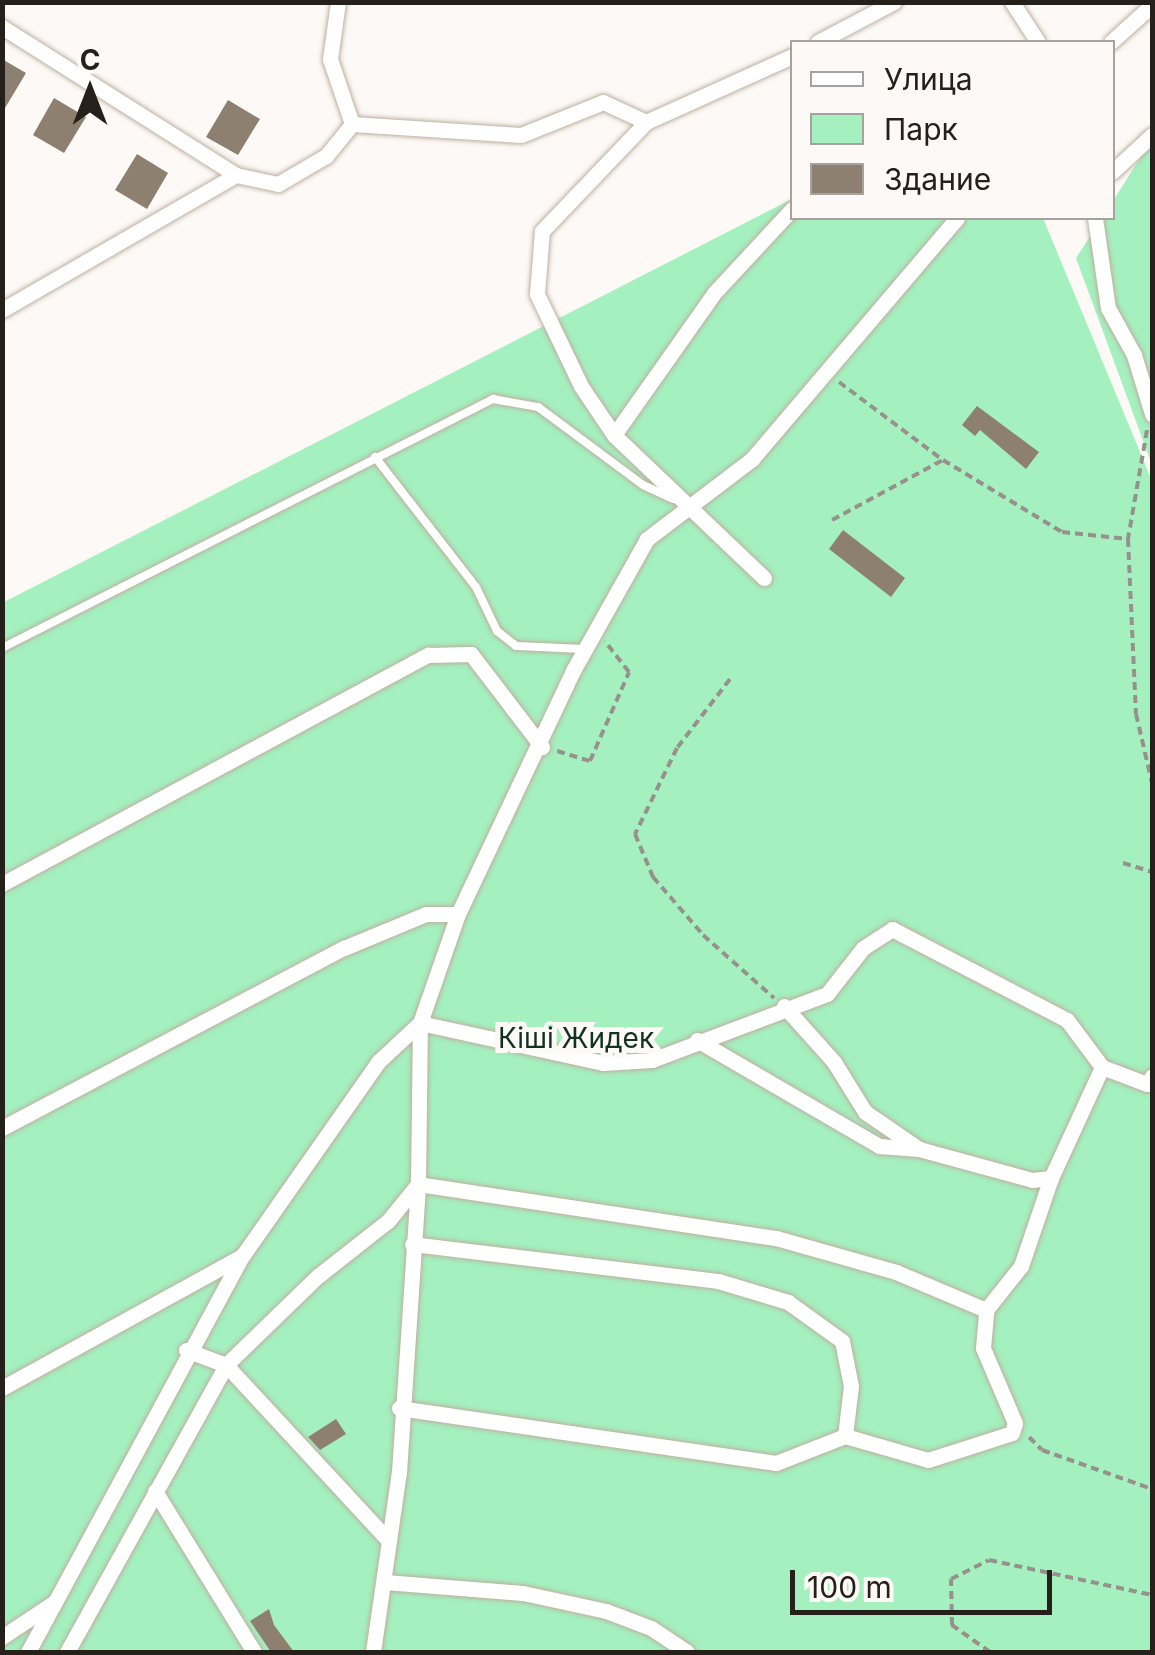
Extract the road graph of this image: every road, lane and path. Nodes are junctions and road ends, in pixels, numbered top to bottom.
1 (338, 2) edge
2 (894, 2) edge
3 (1012, 2) edge
4 (1152, 4) edge
5 (2, 27) edge
6 (822, 40) edge
7 (1037, 40) edge
8 (1113, 40) edge
9 (790, 57) edge
10 (790, 70) edge
11 (753, 77) junction
12 (646, 122) junction
13 (352, 124) junction
14 (1150, 142) edge
15 (1115, 170) edge
16 (236, 176) junction
17 (790, 211) edge
18 (955, 220) edge
19 (1095, 220) edge
20 (2, 310) edge
21 (1152, 352) edge
22 (1134, 355) junction
23 (828, 374) junction
24 (1152, 412) edge
25 (614, 435) junction
26 (374, 457) junction
27 (944, 460) junction
28 (690, 507) junction
29 (832, 520) dead end
30 (1128, 539) junction
31 (764, 578) dead end
32 (599, 634) junction
33 (2, 648) edge
34 (588, 649) junction
35 (730, 679) dead end
36 (542, 747) junction
37 (1152, 783) edge
38 (1124, 863) dead end
39 (1152, 872) edge
40 (2, 884) edge
41 (458, 914) junction
42 (784, 1006) junction
43 (420, 1023) junction
44 (697, 1040) junction
45 (1102, 1067) junction
46 (1152, 1076) edge
47 (2, 1128) edge
48 (919, 1149) junction
49 (1050, 1178) junction
50 (418, 1184) junction
51 (412, 1244) junction
52 (243, 1255) junction
53 (986, 1310) junction
54 (186, 1350) junction
55 (226, 1364) junction
56 (2, 1388) edge
57 (399, 1408) junction
58 (1015, 1422) junction
59 (845, 1436) junction
60 (1152, 1489) edge
61 (155, 1492) junction
62 (389, 1541) junction
63 (385, 1582) junction
64 (1152, 1595) edge
65 (55, 1602) junction
66 (2, 1637) edge
67 (28, 1652) edge
68 (68, 1652) edge
69 (254, 1652) edge
70 (374, 1652) edge
71 (687, 1652) edge
72 (990, 1652) edge

1 - 13 street
2 - 6 street
3 - 7 street
4 - 8 street
5 - 16 street
9 - 11 street
10 - 11 street
11 - 12 street
12 - 13 street
12 - 25 street
13 - 16 street
14 - 15 street
16 - 20 street
17 - 25 street
18 - 23 street
19 - 22 street
21 - 22 street
22 - 24 street
23 - 27 path
23 - 28 street
24 - 30 path
25 - 28 street
26 - 28 lane
26 - 33 lane
26 - 34 lane
27 - 29 path
27 - 30 path
28 - 31 street
28 - 32 street
30 - 37 path
32 - 34 street
32 - 36 path
34 - 36 street
35 - 42 path
36 - 40 street
36 - 41 street
38 - 39 path
41 - 43 street
41 - 47 street
42 - 44 street
42 - 45 street
42 - 48 street
43 - 44 street
43 - 50 street
43 - 52 street
44 - 48 street
45 - 46 street
45 - 49 street
48 - 49 street
49 - 53 street
50 - 51 street
50 - 53 street
50 - 55 street
51 - 57 street
51 - 59 street
52 - 54 street
52 - 56 street
53 - 58 street
54 - 55 street
54 - 65 street
55 - 61 street
55 - 62 street
57 - 59 street
57 - 62 street
58 - 59 street
58 - 60 path
61 - 68 street
61 - 69 street
62 - 63 street
63 - 70 street
63 - 71 street
64 - 72 path
65 - 66 street
65 - 67 street

